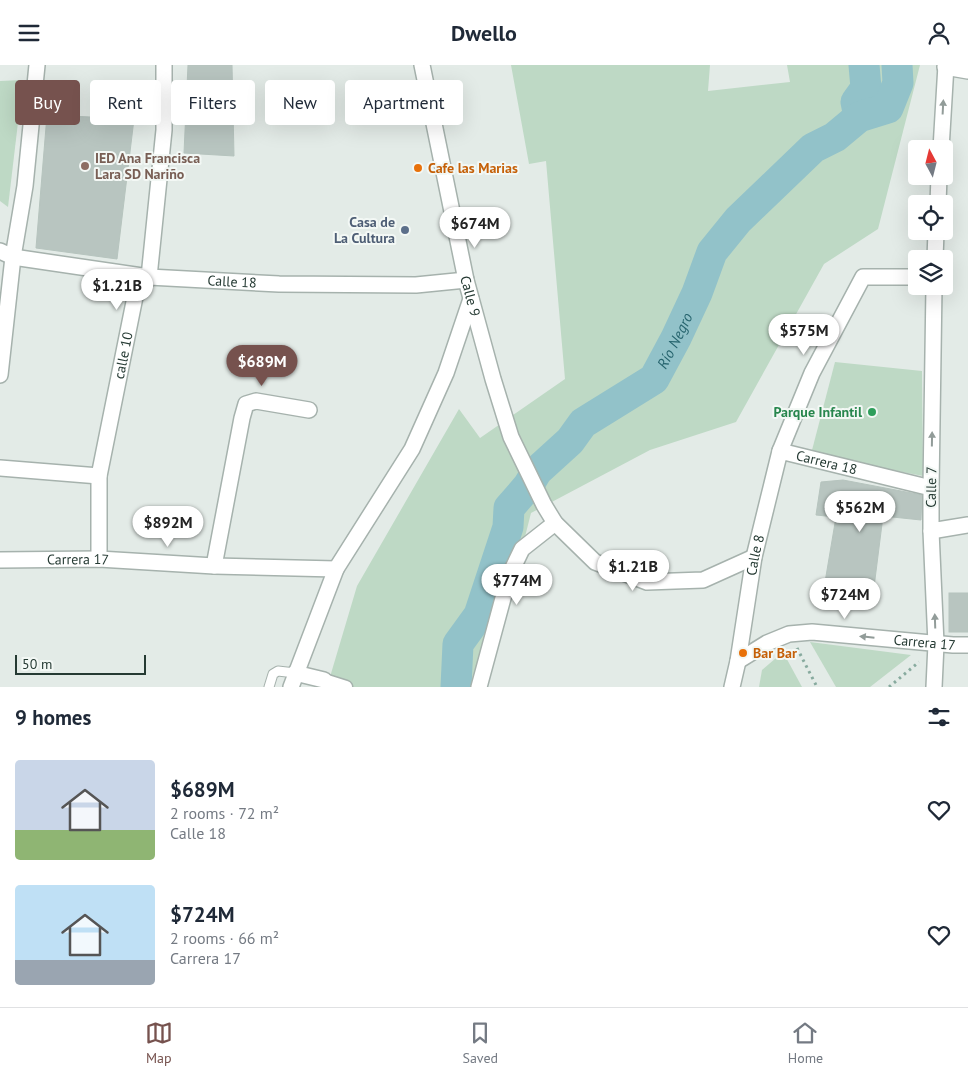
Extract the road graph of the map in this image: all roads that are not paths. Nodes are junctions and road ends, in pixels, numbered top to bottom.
1 (37, 65) edge
2 (164, 65) edge
3 (422, 65) edge
4 (945, 66) edge
5 (968, 71) edge
6 (941, 140) edge
7 (7, 253) edge
8 (149, 277) junction
9 (908, 277) edge
10 (466, 280) junction
11 (934, 295) edge
12 (471, 299) junction
13 (1, 340) edge
14 (0, 375) edge
15 (309, 410) dead end
16 (780, 451) junction
17 (0, 468) edge
18 (99, 476) junction
19 (931, 488) junction
20 (555, 523) junction
21 (968, 525) edge
22 (931, 531) junction
23 (754, 557) junction
24 (99, 559) junction
25 (0, 560) edge
26 (214, 566) junction
27 (336, 569) junction
28 (936, 644) junction
29 (968, 645) edge
30 (738, 661) junction
31 (293, 680) edge
32 (324, 680) joint
33 (269, 687) edge
34 (346, 687) edge
35 (479, 687) edge
36 (732, 687) edge
37 (934, 687) edge

1 - 7 street
2 - 8 street
3 - 10 street, Calle 9
4 - 5 street
6 -> 4 street
7 - 8 street, Calle 18
7 - 13 street
8 - 10 street, Calle 18
8 - 18 street, calle 10
9 - 16 street, Calle 8
10 - 12 street, Calle 9
19 -> 11 street, Calle 7
12 - 20 street, Calle 9
12 - 27 street
13 - 14 street
15 - 26 street
16 - 19 street, Carrera 18
16 - 23 street, Calle 8
17 - 18 street
18 - 24 street, calle 10
19 - 22 street, Calle 7
20 - 23 street
20 - 35 street
21 - 22 street
28 -> 22 street, Calle 7
23 - 30 street, Calle 8
24 - 25 street, Carrera 17
24 - 26 street, Carrera 17
26 - 27 street, Carrera 17
27 - 31 street
28 - 29 street, Carrera 17
28 -> 30 street, Carrera 17
28 - 37 street, Calle 7
30 - 36 street, Calle 8
31 - 32 street
31 - 33 lane
32 - 34 street

